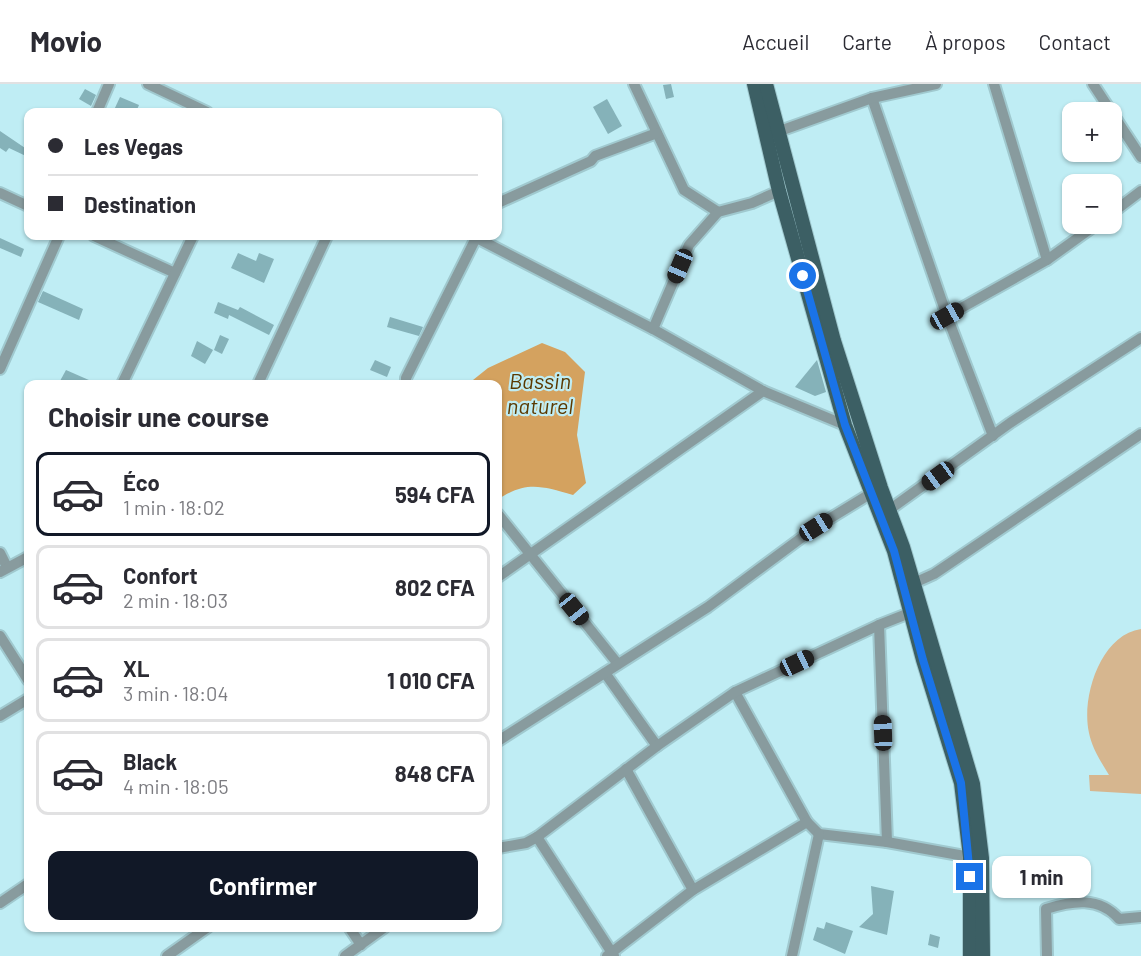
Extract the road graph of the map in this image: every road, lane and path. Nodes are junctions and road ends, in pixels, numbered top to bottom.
1 (110, 84) edge
2 (148, 84) edge
3 (634, 84) edge
4 (754, 84) edge
5 (766, 84) edge
6 (936, 84) edge
7 (993, 84) edge
8 (1093, 84) edge
9 (872, 98) junction
10 (99, 108) edge
11 (199, 108) edge
12 (777, 132) junction
13 (657, 133) junction
14 (1141, 157) edge
15 (779, 191) junction
16 (1141, 191) edge
17 (0, 193) edge
18 (502, 201) edge
19 (24, 204) edge
20 (1122, 205) edge
21 (718, 212) junction
22 (1083, 234) edge
23 (57, 240) edge
24 (103, 240) edge
25 (191, 240) edge
26 (325, 240) edge
27 (474, 240) edge
28 (481, 240) edge
29 (1047, 260) junction
30 (175, 273) junction
31 (947, 316) junction
32 (653, 329) junction
33 (1141, 338) edge
34 (0, 369) edge
35 (128, 380) edge
36 (260, 380) edge
37 (406, 380) edge
38 (763, 391) junction
39 (845, 425) junction
40 (1141, 434) edge
41 (993, 436) junction
42 (876, 490) junction
43 (889, 510) junction
44 (502, 519) edge
45 (0, 553) edge
46 (530, 553) junction
47 (24, 558) edge
48 (4, 570) edge
49 (502, 574) edge
50 (914, 583) junction
51 (912, 612) junction
52 (879, 625) junction
53 (0, 636) edge
54 (618, 664) junction
55 (604, 673) junction
56 (24, 674) edge
57 (735, 692) junction
58 (24, 702) edge
59 (0, 717) edge
60 (502, 738) edge
61 (657, 746) junction
62 (626, 769) junction
63 (807, 822) junction
64 (819, 834) junction
65 (537, 837) junction
66 (887, 842) junction
67 (502, 847) edge
68 (970, 857) junction
69 (24, 887) edge
70 (693, 890) junction
71 (0, 903) edge
72 (1141, 917) edge
73 (201, 932) edge
74 (352, 932) edge
75 (378, 932) edge
76 (361, 945) junction
77 (611, 955) edge
78 (167, 956) edge
79 (345, 956) edge
80 (792, 956) edge
81 (970, 956) edge
82 (983, 956) edge
83 (1047, 956) edge

1 - 10 street
2 - 11 street
3 - 13 street
4 - 15 main road
5 - 12 main road
6 - 9 street
7 - 29 street
8 - 14 street
9 - 12 street
9 - 31 street
12 - 42 main road
13 - 18 street
13 - 21 street
15 - 21 street
15 - 39 main road
16 - 20 street
17 - 19 street
21 - 32 street
22 - 29 street
23 - 34 street
24 - 30 street
25 - 30 street
26 - 36 street
27 - 37 street
28 - 32 street
29 - 31 street
30 - 35 street
31 - 41 street
32 - 38 street
33 - 41 street
38 - 39 street
38 - 46 street
39 - 42 main road
40 - 50 street
41 - 43 street
42 - 43 main road
42 - 51 main road
42 - 54 street
43 - 50 main road
44 - 46 street
45 - 48 street
46 - 49 street
46 - 54 street
47 - 48 street
50 - 82 main road
51 - 52 street
51 - 68 main road
52 - 57 street
52 - 66 street
53 - 56 street
54 - 55 street
55 - 60 street
55 - 61 street
57 - 61 street
57 - 63 street
58 - 59 street
61 - 62 street
62 - 65 street
62 - 70 street
63 - 64 street
63 - 70 street
64 - 66 street
64 - 80 street
65 - 67 street
65 - 77 street
66 - 68 street
68 - 81 main road
69 - 71 street
70 - 77 street
72 - 83 street
73 - 78 street
74 - 76 street
75 - 76 street
76 - 79 street

